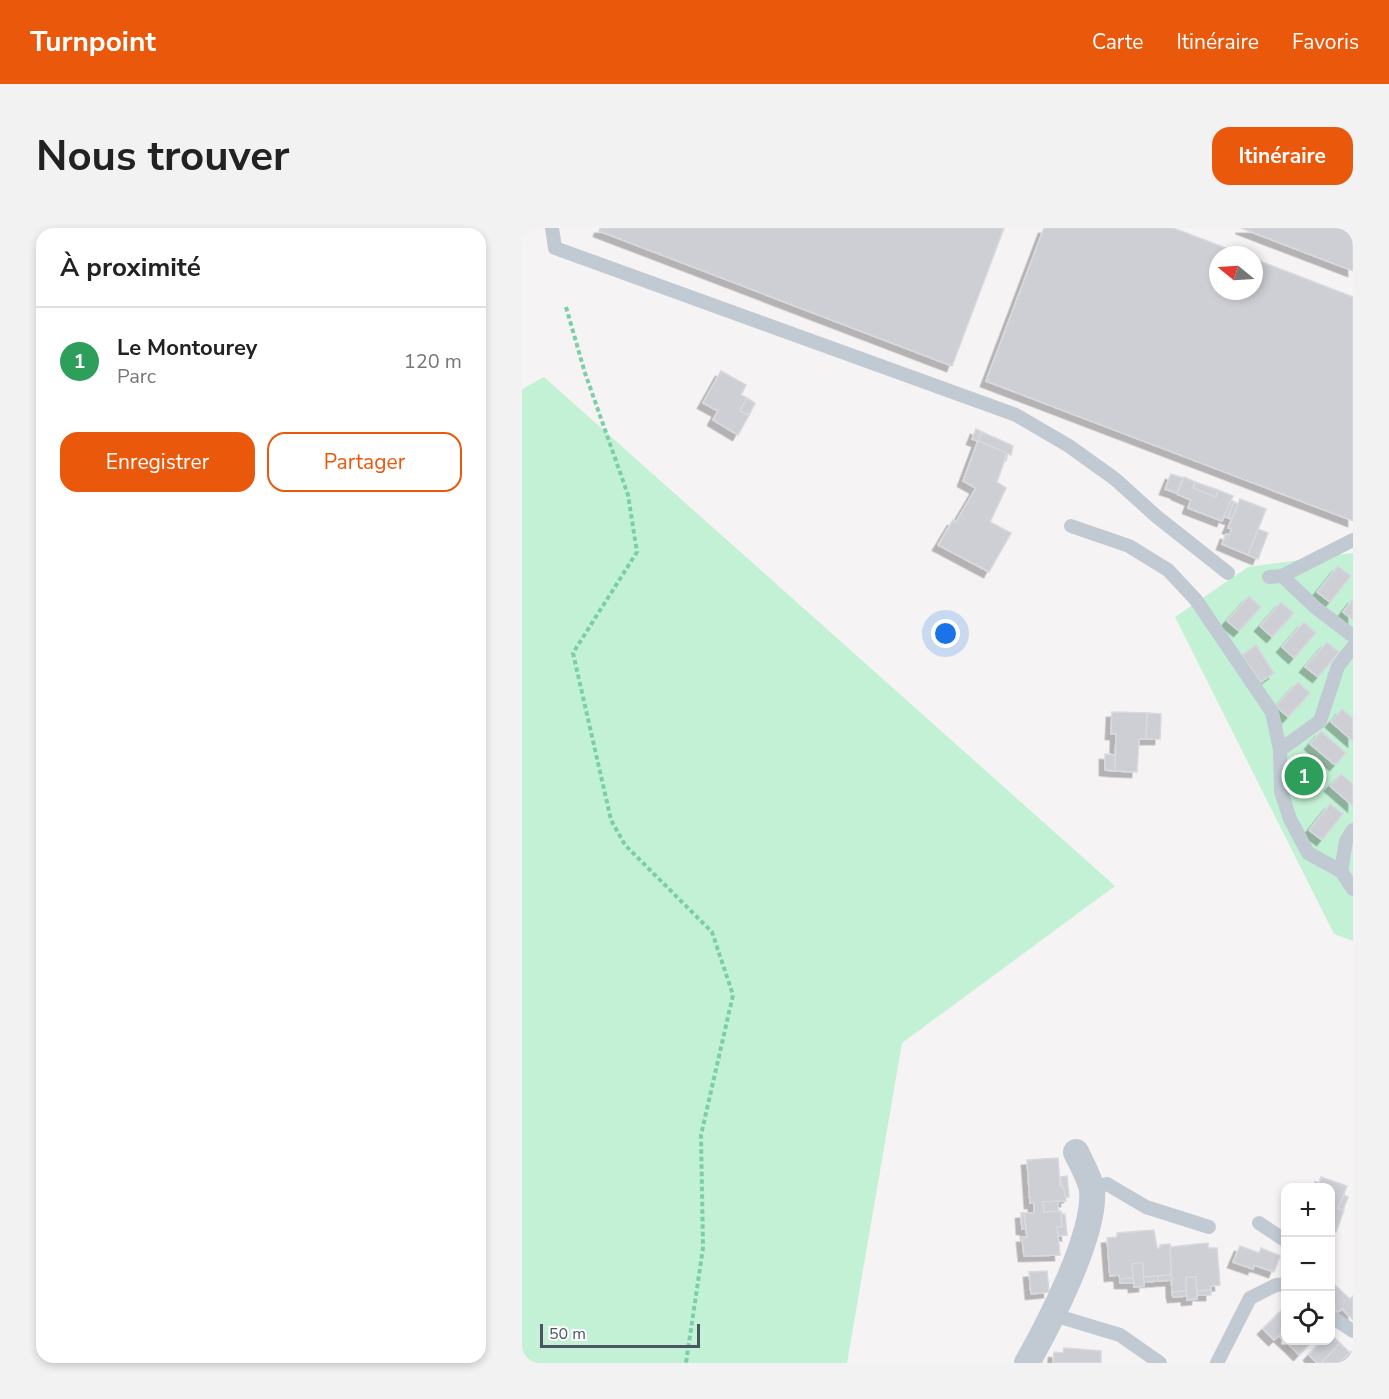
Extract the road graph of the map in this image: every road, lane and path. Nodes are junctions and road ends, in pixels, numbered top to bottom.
1 (552, 228) edge
2 (566, 307) dead end
3 (1071, 526) dead end
4 (1353, 540) edge
5 (1228, 573) dead end
6 (1353, 636) edge
7 (1353, 647) edge
8 (1280, 750) junction
9 (1353, 830) edge
10 (1341, 871) junction
11 (1353, 889) edge
12 (1076, 1152) dead end
13 (1092, 1188) junction
14 (1259, 1223) dead end
15 (1209, 1227) dead end
16 (1281, 1238) edge
17 (1281, 1284) edge
18 (1054, 1315) junction
19 (1335, 1319) edge
20 (1353, 1331) edge
21 (686, 1363) edge
22 (1027, 1363) edge
23 (1160, 1363) edge
24 (1217, 1363) edge

1 - 5 lane
2 - 21 path
3 - 8 lane
4 - 6 lane
7 - 8 lane
8 - 10 lane
9 - 10 lane
10 - 11 lane
12 - 13 street
13 - 15 lane
13 - 18 street
14 - 16 lane
17 - 24 lane
18 - 22 street
18 - 23 lane
19 - 20 lane

